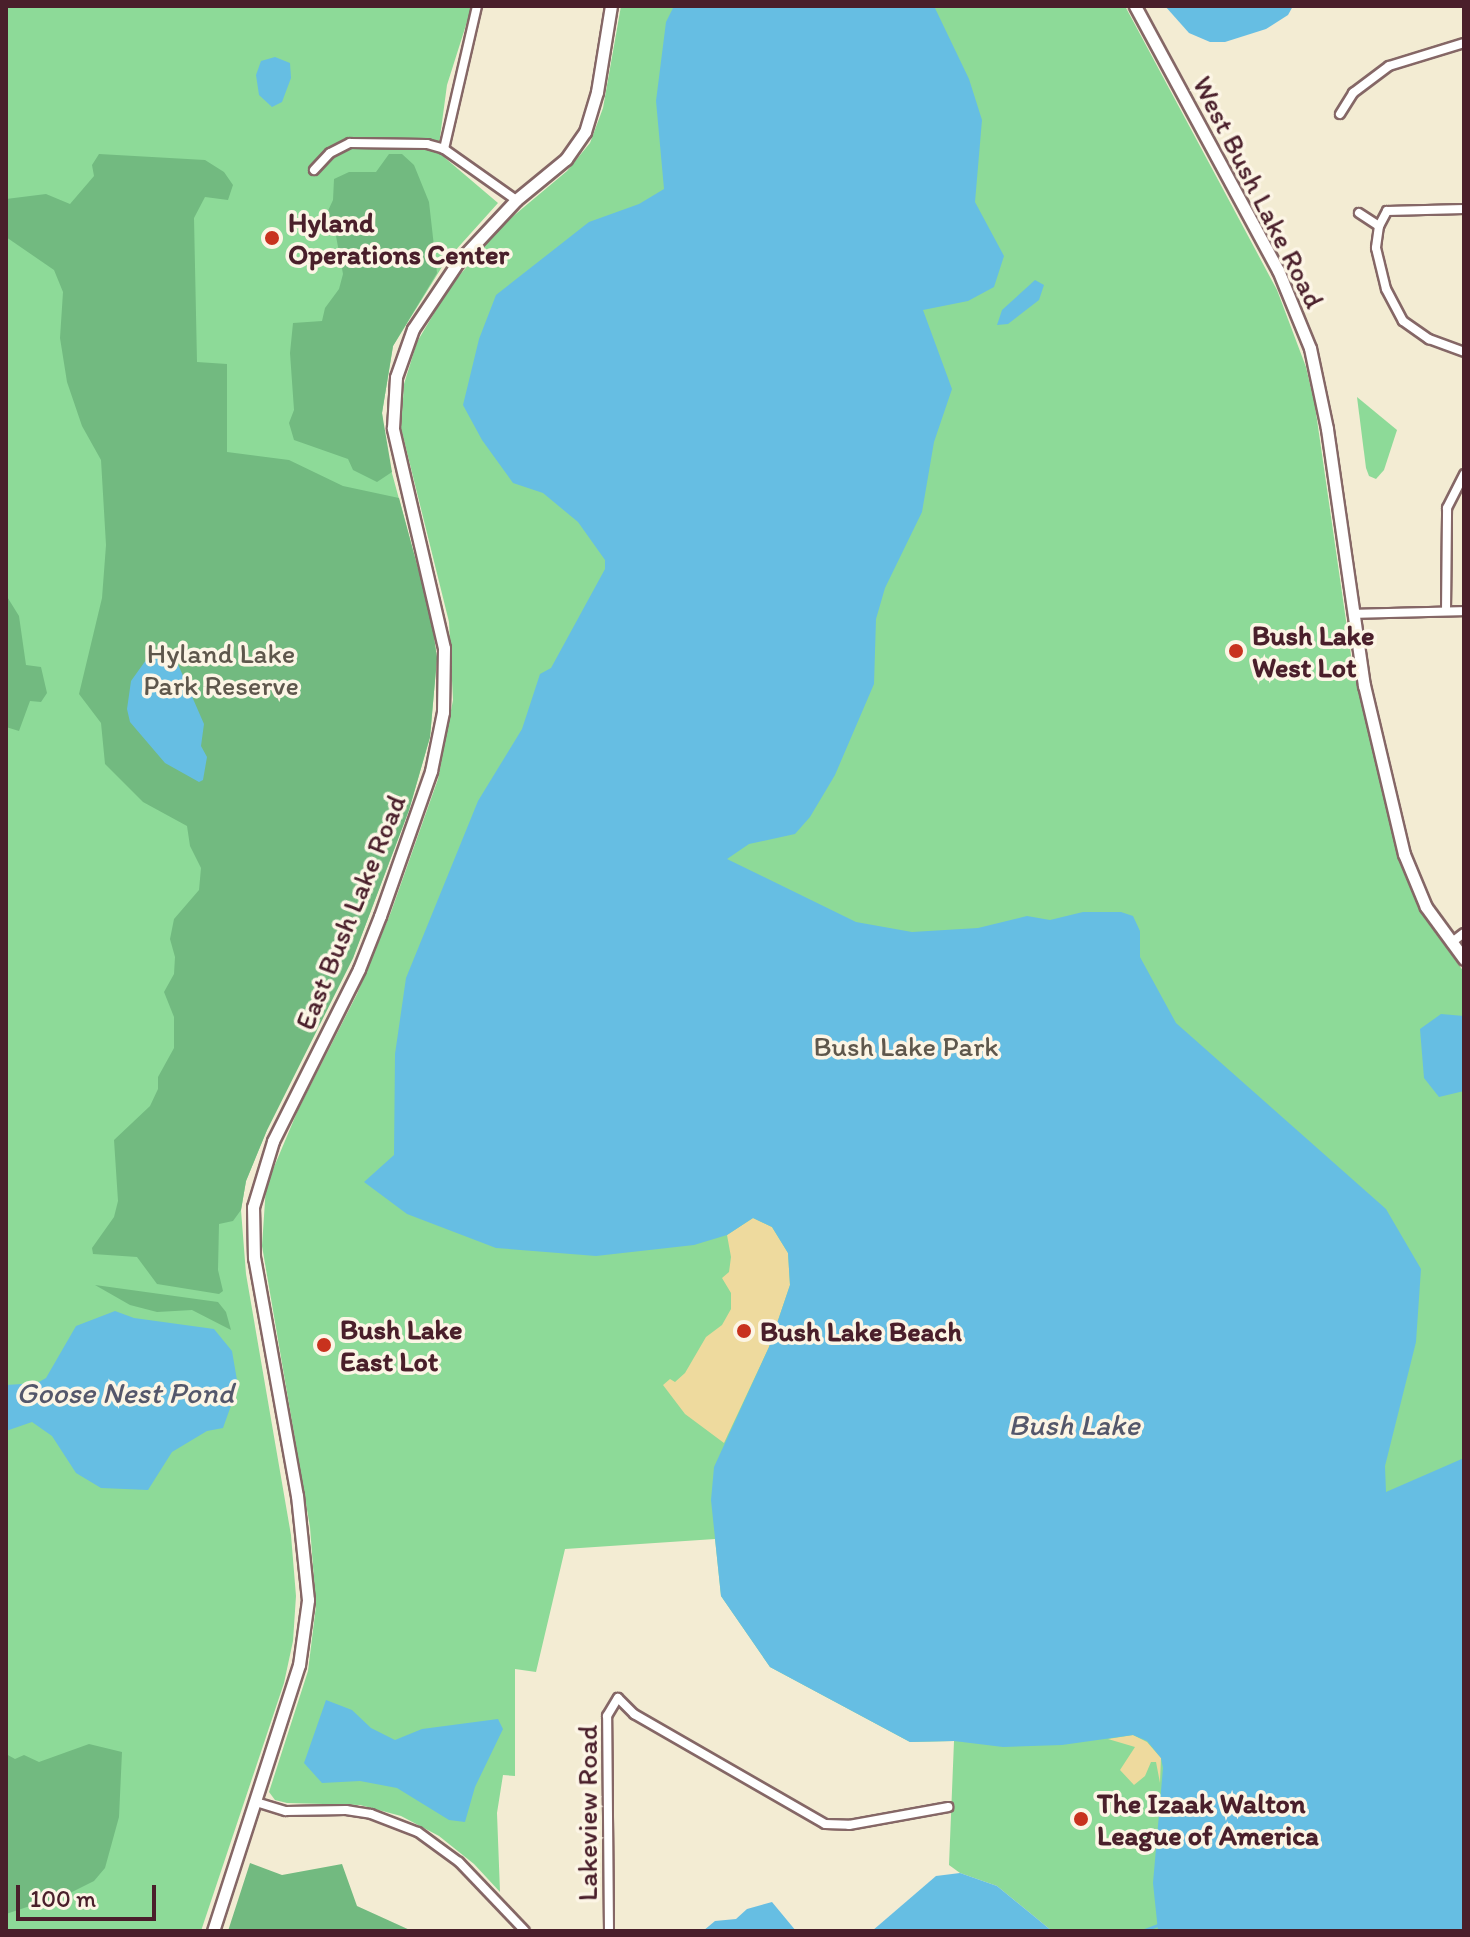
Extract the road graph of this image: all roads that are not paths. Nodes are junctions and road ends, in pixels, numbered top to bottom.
1 (477, 6) edge
2 (611, 6) edge
3 (1135, 6) edge
4 (1464, 43) edge
5 (1340, 114) dead end
6 (444, 149) junction
7 (314, 170) dead end
8 (516, 200) junction
9 (1464, 209) edge
10 (1359, 213) dead end
11 (1379, 226) junction
12 (1464, 352) edge
13 (1464, 474) edge
14 (1446, 611) junction
15 (1464, 611) edge
16 (1353, 614) junction
17 (1464, 933) edge
18 (1451, 943) junction
19 (1464, 959) edge
20 (256, 1802) junction
21 (948, 1807) dead end
22 (213, 1931) edge
23 (525, 1931) edge
24 (609, 1931) edge

1 - 6 street
2 - 8 street, East Bush Lake Road
3 - 16 street, West Bush Lake Road
4 - 5 street
6 - 7 street
6 - 8 street
8 - 20 street, East Bush Lake Road
9 - 11 street
10 - 11 street
11 - 12 street
13 - 14 street
14 - 15 street
14 - 16 street
16 - 18 street, West Bush Lake Road
17 - 18 street
18 - 19 street, West Bush Lake Road
20 - 22 street, East Bush Lake Road
20 - 23 street
21 - 24 street, Lakeview Road

